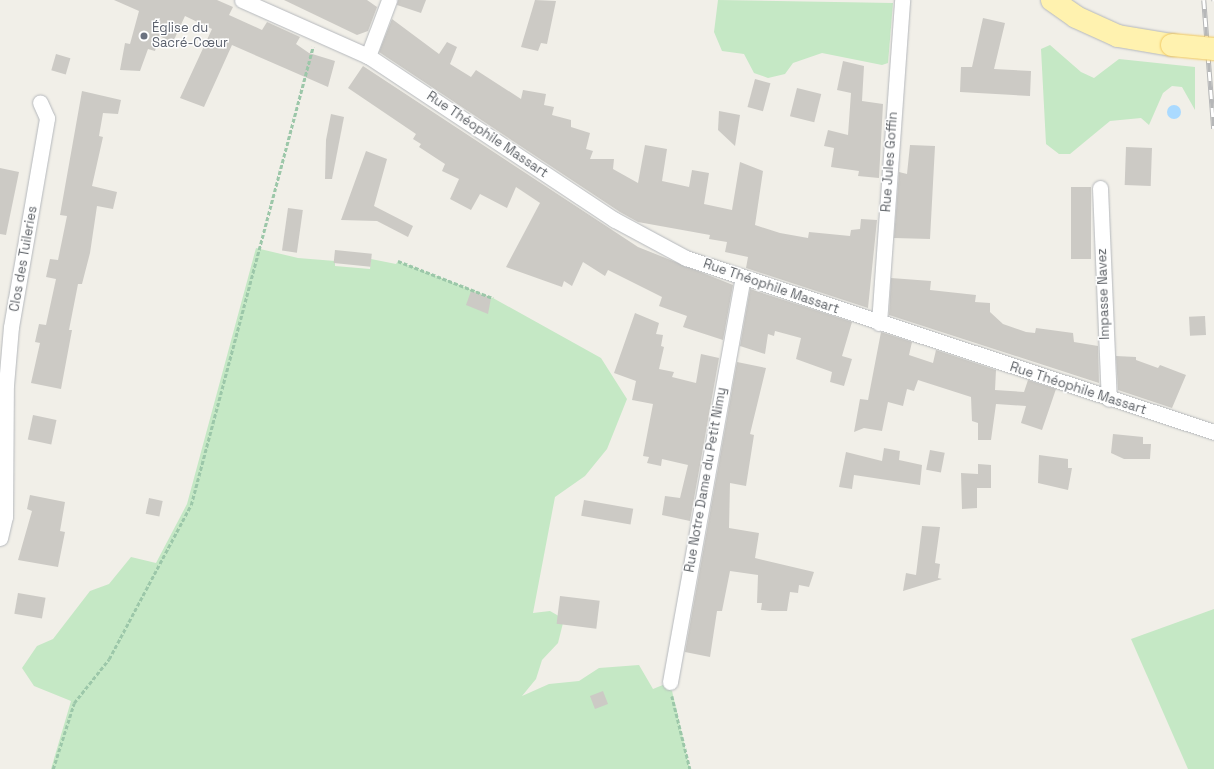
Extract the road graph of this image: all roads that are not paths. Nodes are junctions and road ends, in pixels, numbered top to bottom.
1 (242, 0) edge
2 (389, 0) edge
3 (902, 0) edge
4 (1052, 0) edge
5 (1214, 49) edge
6 (368, 56) junction
7 (40, 102) dead end
8 (1100, 188) dead end
9 (743, 278) junction
10 (879, 323) junction
11 (1109, 399) junction
12 (1214, 432) edge
13 (0, 538) edge
14 (670, 682) road end

1 - 6 street, Rue Théophile Massart
2 - 6 street
3 - 10 street, Rue Jules Goffin
4 - 5 main road, bridge
6 - 9 street, Rue Théophile Massart
7 - 13 street, Clos des Tuileries
8 - 11 street, Impasse Navez
9 - 10 street, Rue Théophile Massart
9 - 14 street, Rue Notre Dame du Petit Nimy
10 - 11 street, Rue Théophile Massart
11 - 12 street, Rue Théophile Massart

